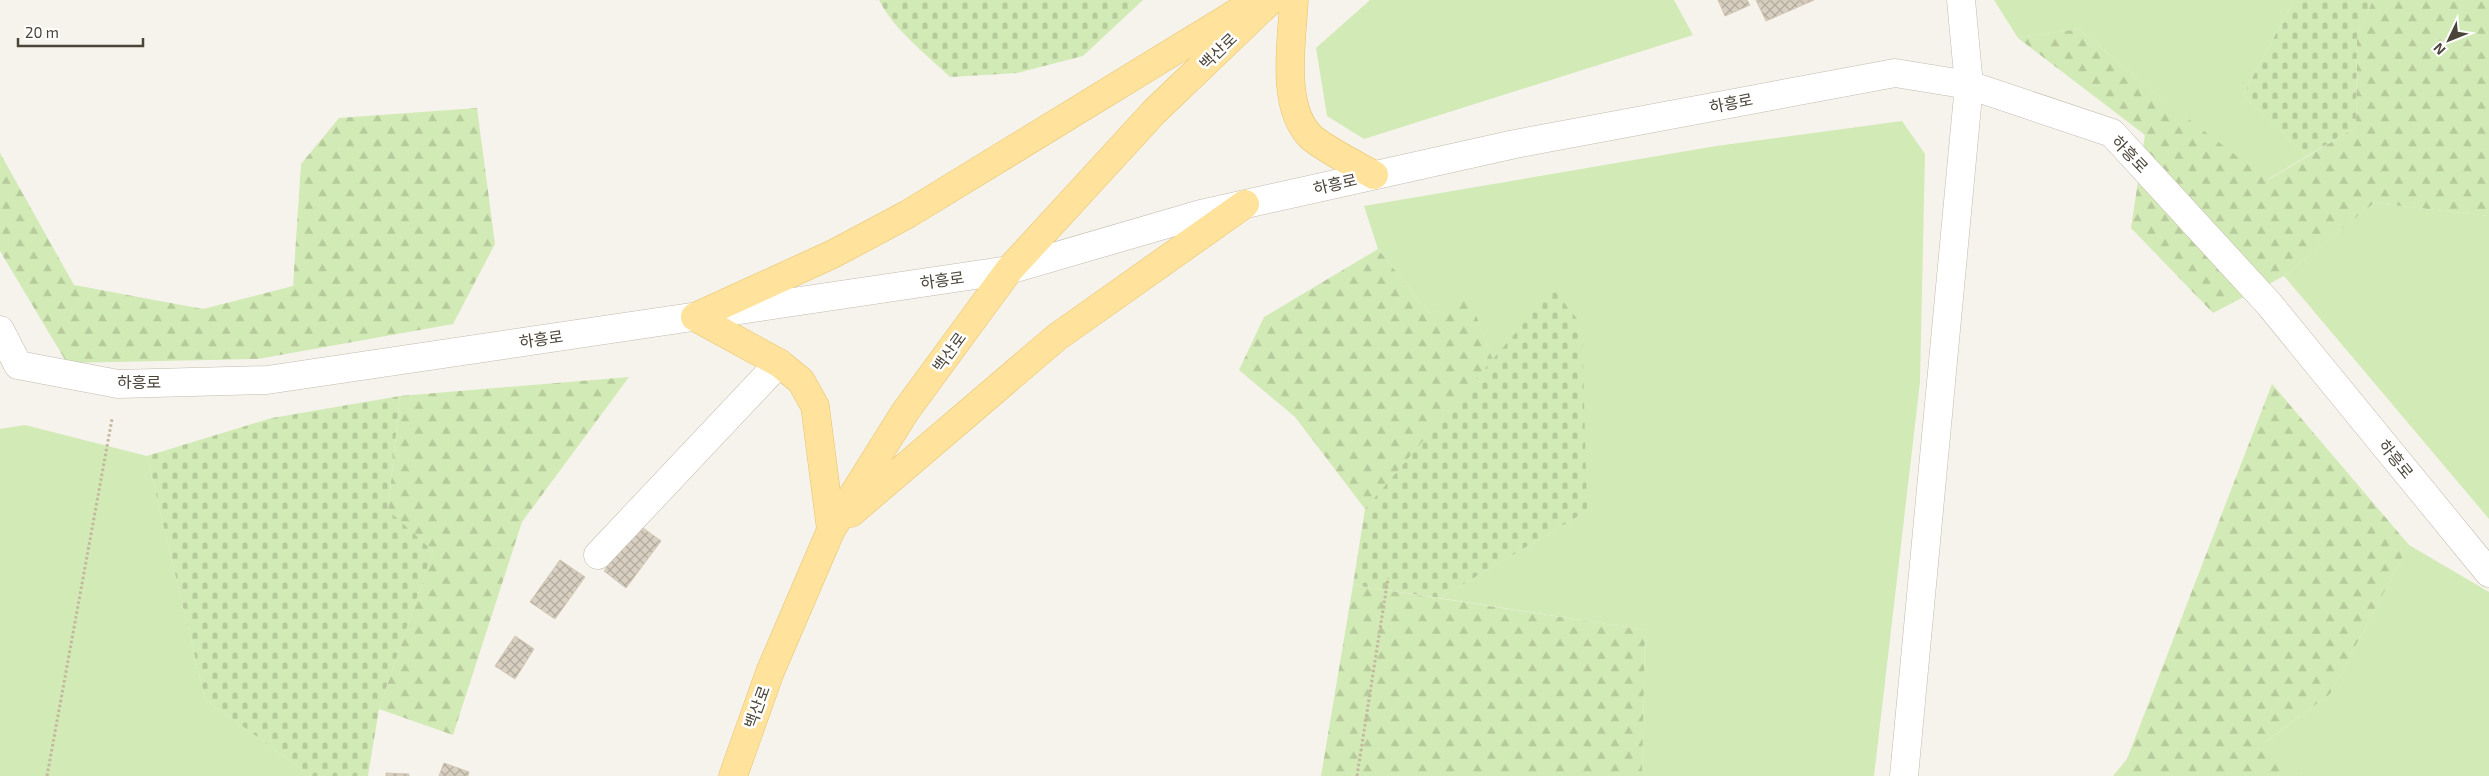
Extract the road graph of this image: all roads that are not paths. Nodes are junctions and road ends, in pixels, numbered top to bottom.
1 (1257, 0) edge
2 (1271, 0) edge
3 (1294, 0) edge
4 (1962, 0) edge
5 (1969, 85) junction
6 (1374, 175) junction
7 (1246, 204) junction
8 (1009, 270) junction
9 (695, 316) junction
10 (0, 330) edge
11 (779, 363) junction
12 (9, 368) edge
13 (831, 530) junction
14 (598, 555) dead end
15 (2489, 573) edge
16 (733, 776) edge
17 (1904, 776) edge

1 - 9 main road
2 - 8 main road, 백산로
3 - 6 main road
4 - 5 street
5 - 6 street, 하흥로
5 - 15 street, 하흥로
5 - 17 street
6 - 7 street, 하흥로
7 - 8 street, 하흥로
7 - 13 main road
8 - 9 street, 하흥로
8 - 13 main road, 백산로
9 - 11 main road
9 - 12 street, 하흥로
10 - 12 street, 하흥로
11 - 13 main road
11 - 14 street
13 - 16 main road, 백산로

